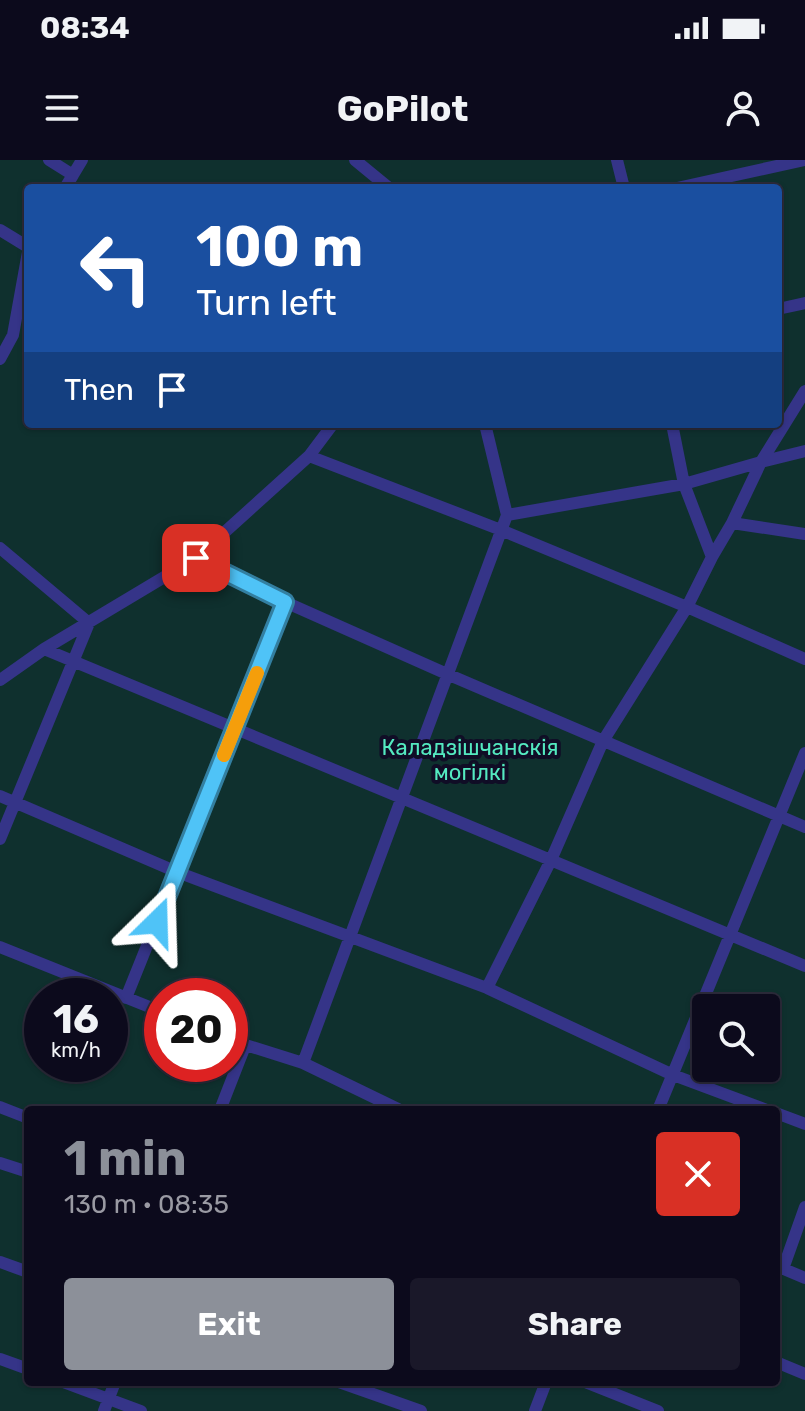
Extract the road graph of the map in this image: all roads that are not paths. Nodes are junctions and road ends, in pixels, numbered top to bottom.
1 (49, 160) edge
2 (82, 160) edge
3 (617, 160) edge
4 (804, 160) edge
5 (361, 162) edge
6 (73, 175) junction
7 (67, 184) edge
8 (385, 184) edge
9 (623, 184) edge
10 (695, 184) edge
11 (0, 230) edge
12 (24, 247) edge
13 (24, 273) edge
14 (805, 303) edge
15 (782, 308) edge
16 (0, 332) edge
17 (13, 335) junction
18 (0, 359) edge
19 (805, 391) edge
20 (330, 428) edge
21 (486, 428) edge
22 (673, 428) edge
23 (805, 451) edge
24 (309, 456) junction
25 (761, 462) junction
26 (684, 484) junction
27 (507, 515) junction
28 (732, 523) junction
29 (501, 530) junction
30 (805, 534) edge
31 (0, 548) edge
32 (712, 557) junction
33 (196, 558) junction
34 (285, 602) junction
35 (687, 607) junction
36 (89, 623) junction
37 (44, 649) junction
38 (805, 659) edge
39 (73, 661) junction
40 (447, 674) junction
41 (0, 680) edge
42 (234, 729) junction
43 (603, 741) junction
44 (805, 753) edge
45 (0, 796) edge
46 (401, 798) junction
47 (15, 803) junction
48 (779, 817) junction
49 (805, 827) edge
50 (0, 839) edge
51 (551, 860) junction
52 (177, 872) junction
53 (730, 935) junction
54 (351, 936) junction
55 (0, 947) edge
56 (805, 966) edge
57 (77, 978) edge
58 (487, 988) junction
59 (128, 993) edge
60 (248, 1047) edge
61 (303, 1063) junction
62 (673, 1075) junction
63 (231, 1082) edge
64 (222, 1106) edge
65 (392, 1106) edge
66 (660, 1106) edge
67 (756, 1106) edge
68 (0, 1107) edge
69 (780, 1115) edge
70 (24, 1116) edge
71 (805, 1124) edge
72 (0, 1163) edge
73 (24, 1171) edge
74 (805, 1207) edge
75 (0, 1262) edge
76 (780, 1268) edge
77 (24, 1271) edge
78 (805, 1278) edge
79 (0, 1359) edge
80 (780, 1364) edge
81 (24, 1368) edge
82 (805, 1374) edge
83 (70, 1386) edge
84 (113, 1386) edge
85 (350, 1386) edge
86 (544, 1386) edge
87 (595, 1386) edge
88 (106, 1405) edge
89 (141, 1411) edge
90 (421, 1411) edge
91 (535, 1411) edge
92 (658, 1411) edge

1 - 6 lane
2 - 6 lane
3 - 9 lane
4 - 10 lane
5 - 8 lane
6 - 7 lane
11 - 12 lane
13 - 17 lane
14 - 15 lane
16 - 17 lane
17 - 18 lane
19 - 25 lane
20 - 24 lane
21 - 27 lane
22 - 26 lane
23 - 25 lane
24 - 29 lane
24 - 33 lane
25 - 26 lane
25 - 28 lane
26 - 27 lane
26 - 32 lane
27 - 29 lane
28 - 30 lane
28 - 32 lane
29 - 35 lane
29 - 40 lane
31 - 36 lane
32 - 35 lane
33 - 34 lane
33 - 36 lane
34 - 40 lane
34 - 42 lane
35 - 38 lane
35 - 43 lane
36 - 37 lane
36 - 39 lane
37 - 39 lane
37 - 41 lane
39 - 42 lane
39 - 47 lane
40 - 43 lane
40 - 46 lane
42 - 46 lane
42 - 52 lane
43 - 48 lane
43 - 51 lane
44 - 48 lane
45 - 47 lane
46 - 51 lane
46 - 54 lane
47 - 50 lane
47 - 52 lane
48 - 49 lane
48 - 53 lane
51 - 53 lane
51 - 58 lane
52 - 54 lane
52 - 59 lane
53 - 56 lane
53 - 62 lane
54 - 58 lane
54 - 61 lane
55 - 57 lane
58 - 62 lane
60 - 61 lane
61 - 65 lane
62 - 66 lane
62 - 67 lane
63 - 64 lane
68 - 70 lane
69 - 71 lane
72 - 73 lane
74 - 76 lane
75 - 77 lane
76 - 78 lane
79 - 81 lane
80 - 82 lane
83 - 88 lane
84 - 88 lane
85 - 90 lane
86 - 91 lane
87 - 92 lane
88 - 89 lane

